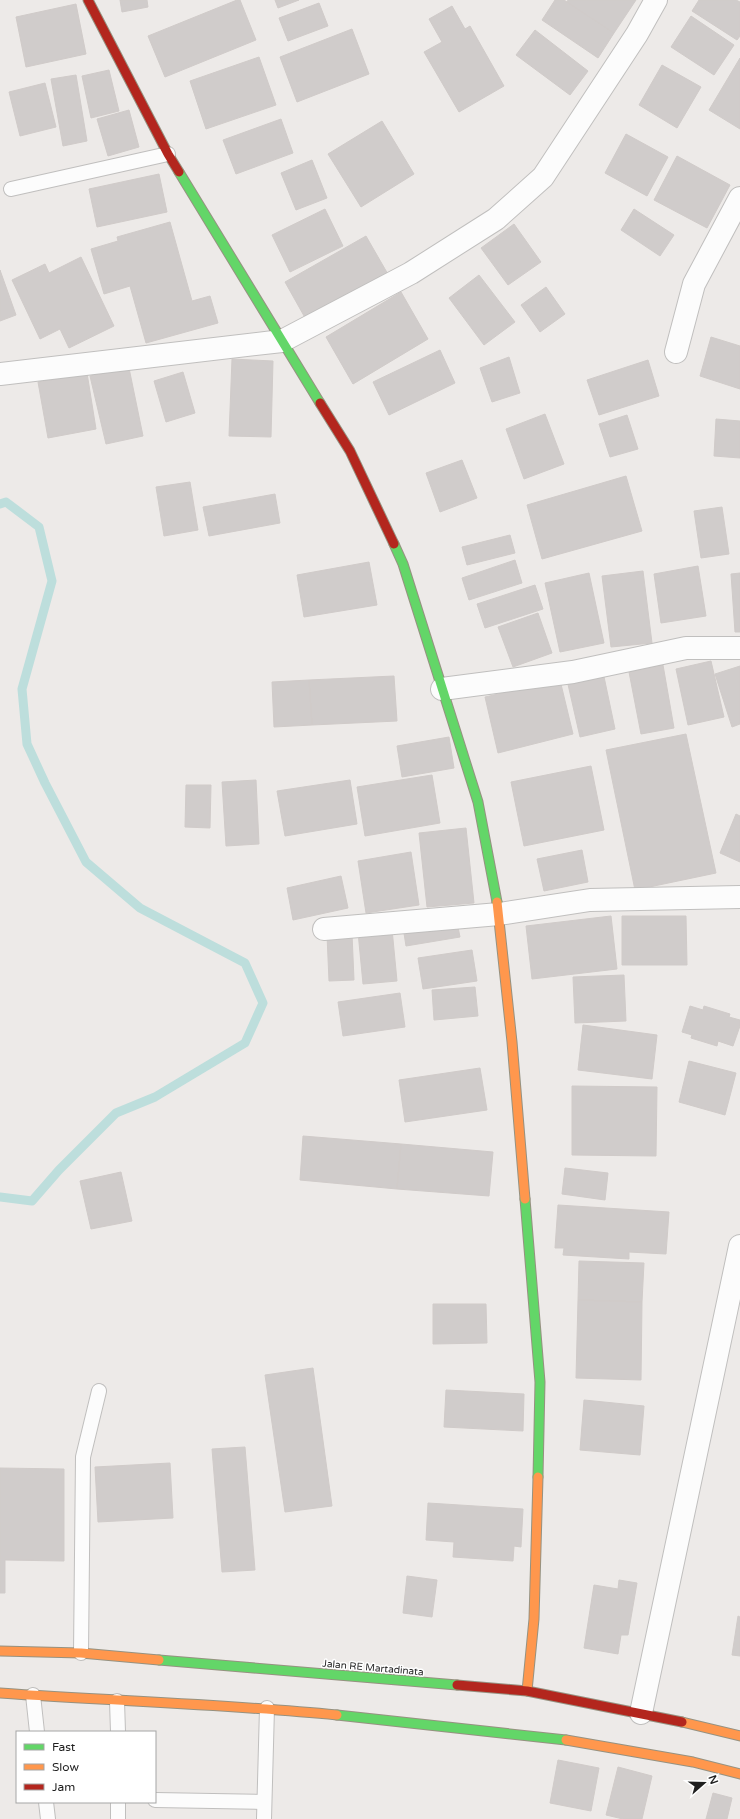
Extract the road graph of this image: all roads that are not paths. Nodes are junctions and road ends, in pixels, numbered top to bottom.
1 (88, 0) edge
2 (656, 0) edge
3 (168, 154) junction
4 (12, 189) dead end
5 (740, 198) edge
6 (282, 341) junction
7 (676, 352) dead end
8 (0, 374) edge
9 (740, 648) edge
10 (442, 689) junction
11 (740, 897) edge
12 (499, 914) junction
13 (324, 929) dead end
14 (740, 1246) edge
15 (99, 1391) dead end
16 (0, 1651) edge
17 (81, 1653) junction
18 (527, 1691) junction
19 (0, 1693) edge
20 (33, 1695) junction
21 (118, 1702) junction
22 (267, 1708) junction
23 (641, 1713) junction
24 (37, 1731) edge
25 (118, 1731) edge
26 (740, 1736) edge
27 (740, 1774) edge
28 (156, 1800) edge
29 (264, 1802) junction
30 (46, 1803) edge
31 (118, 1803) edge
32 (48, 1819) edge
33 (118, 1819) edge
34 (264, 1819) edge

1 - 3 main road
2 - 6 street
3 - 4 lane
3 - 6 main road
5 - 7 street
6 - 8 street
6 - 10 main road
9 - 10 street
10 - 12 main road
11 - 12 street
12 - 13 street
12 - 18 main road
14 - 23 street
15 - 17 lane
16 - 17 main road, Jalan RE Martadinata
17 - 18 main road, Jalan RE Martadinata
18 - 23 main road, Jalan RE Martadinata
19 - 20 main road
20 - 21 main road
20 - 24 lane
21 - 22 main road
21 - 25 lane
22 - 27 main road
22 - 29 lane
23 - 26 main road, Jalan RE Martadinata
28 - 29 lane
29 - 34 lane
30 - 32 lane
31 - 33 lane

